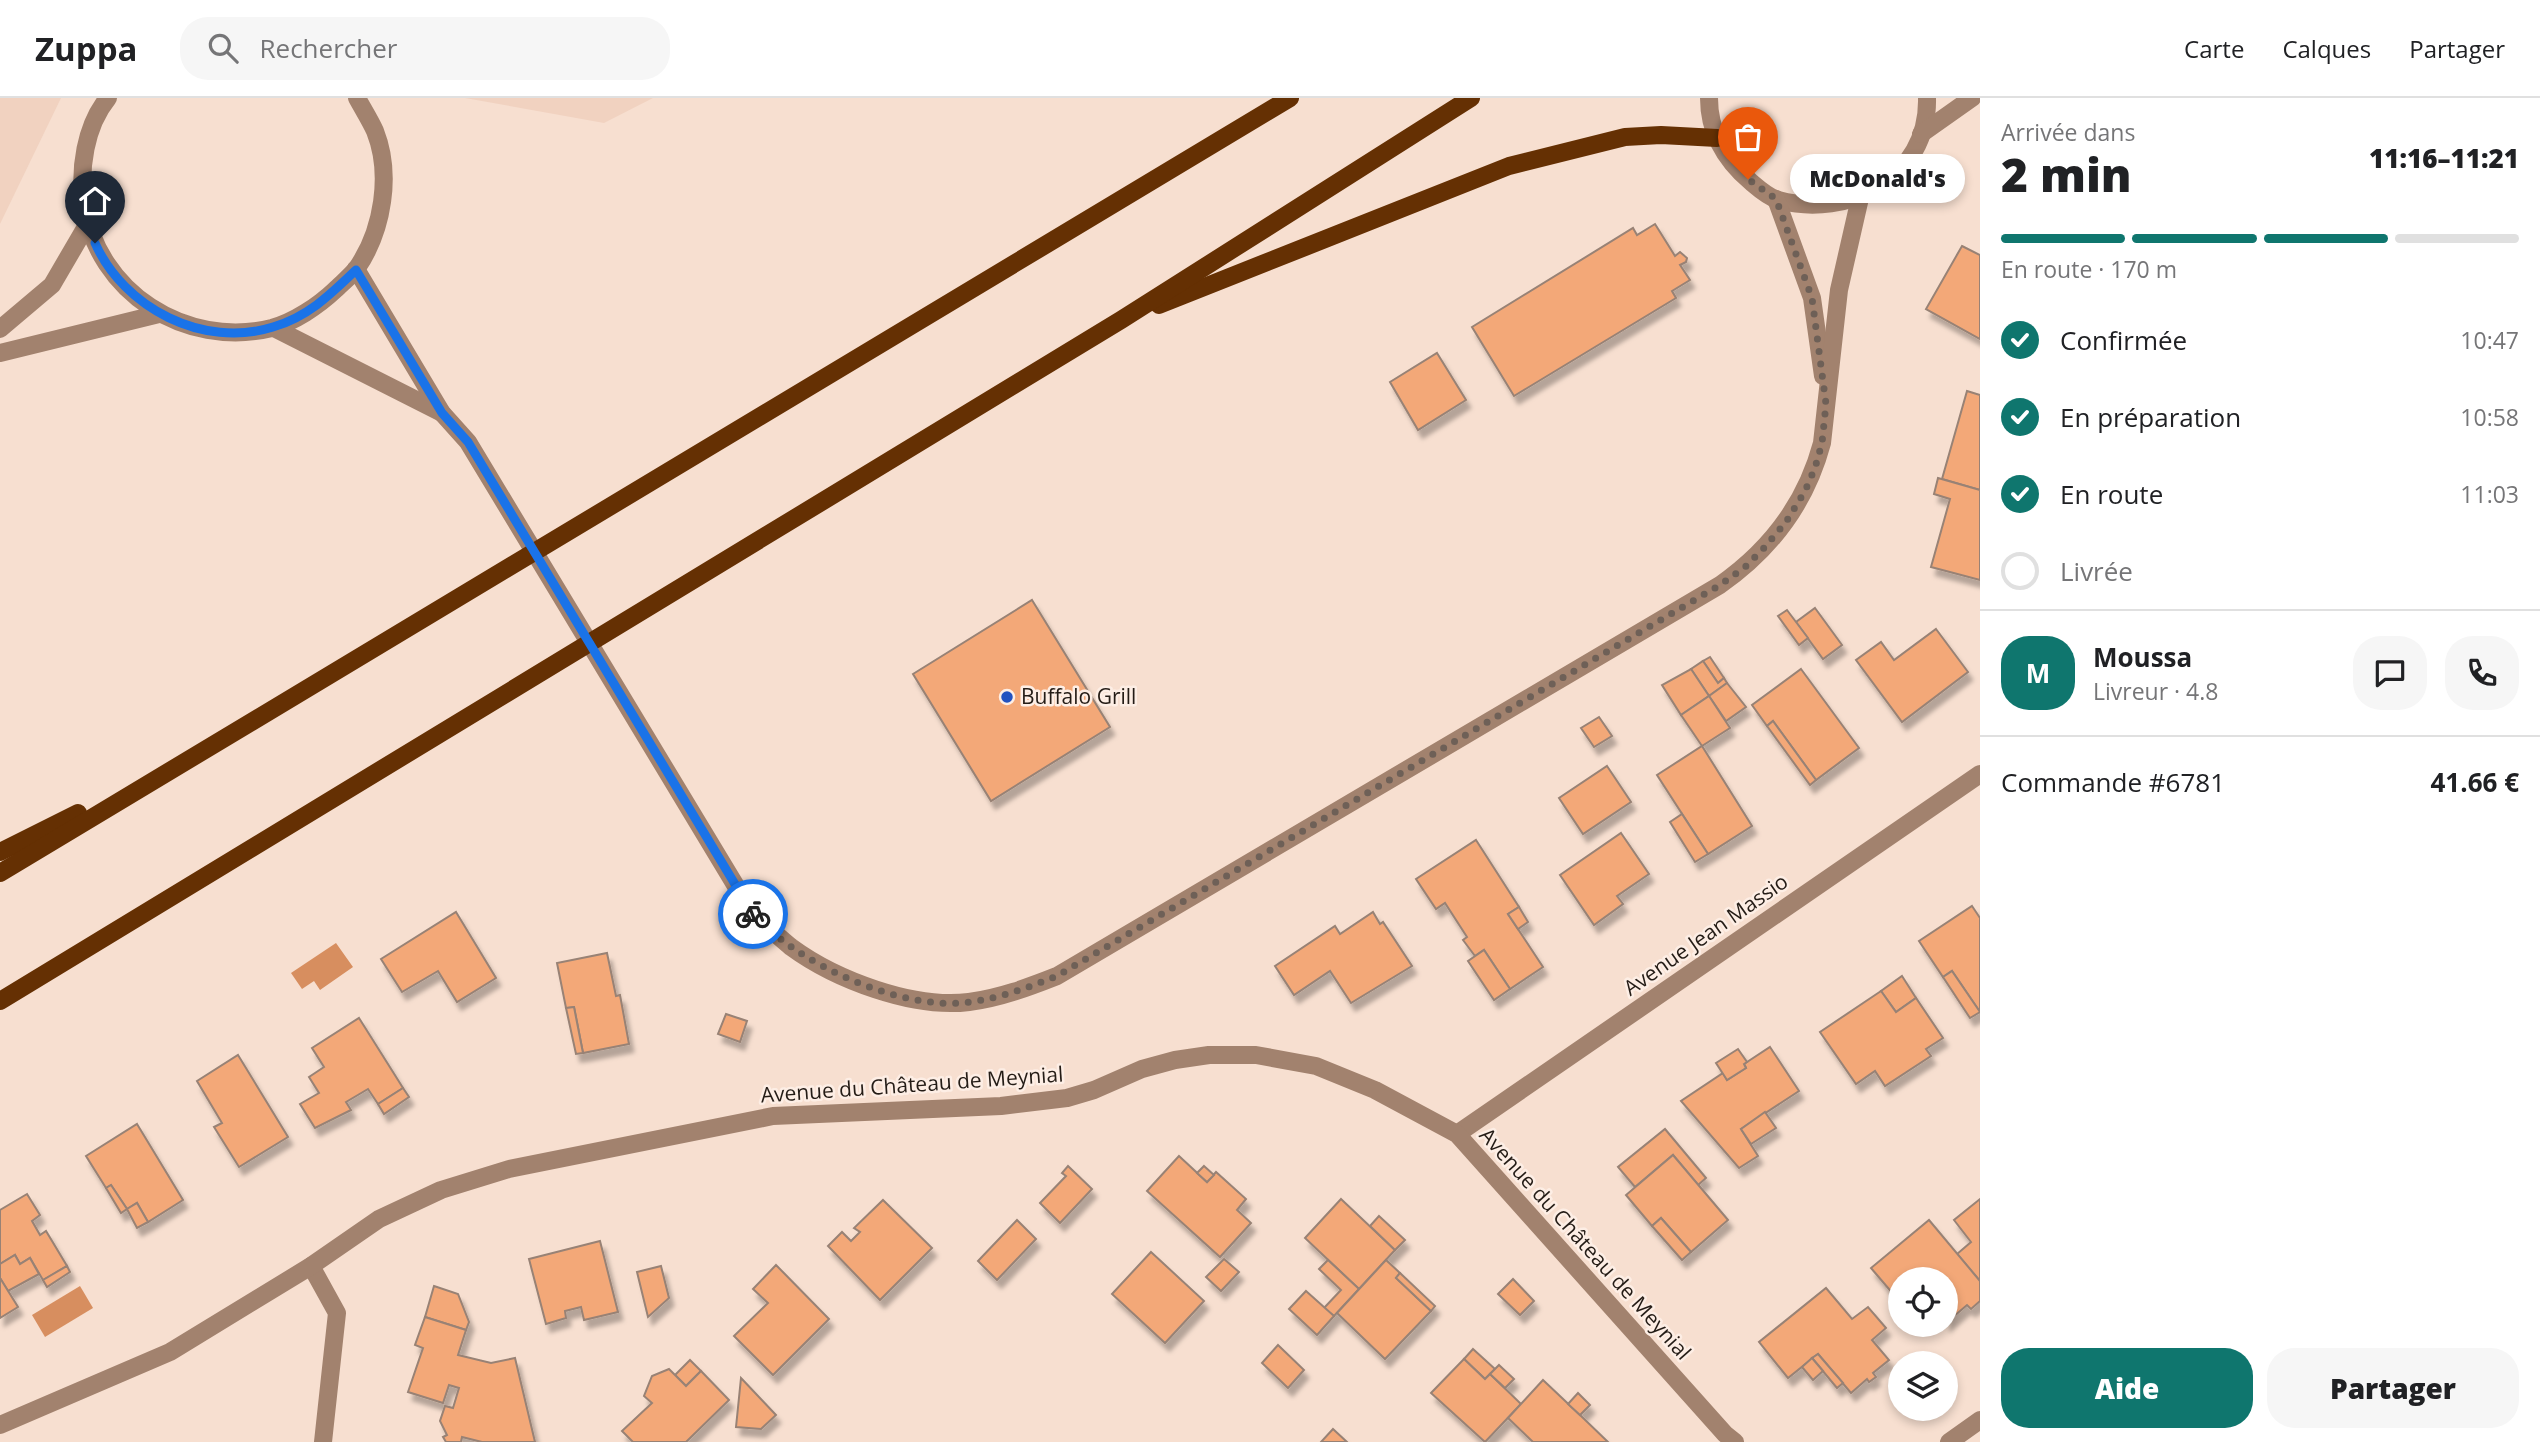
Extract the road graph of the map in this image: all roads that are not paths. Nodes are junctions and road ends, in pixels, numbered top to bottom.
1 (108, 98) edge
2 (358, 98) edge
3 (1290, 98) edge
4 (1471, 98) edge
5 (1709, 98) edge
6 (1927, 98) edge
7 (1972, 98) edge
8 (1922, 134) junction
9 (1717, 138) junction
10 (1860, 198) junction
11 (1776, 199) junction
12 (88, 225) junction
13 (356, 270) junction
14 (159, 314) junction
15 (1121, 320) junction
16 (274, 327) junction
17 (0, 329) edge
18 (0, 353) edge
19 (1826, 404) junction
20 (442, 413) junction
21 (173, 767) junction
22 (1980, 774) edge
23 (0, 852) edge
24 (0, 873) edge
25 (0, 1001) edge
26 (1457, 1134) junction
27 (311, 1266) junction
28 (1980, 1420) edge
29 (0, 1425) edge
30 (1726, 1439) edge
31 (323, 1442) edge
32 (1949, 1442) edge

1 - 12 street
2 - 13 street
3 - 21 main road
4 - 15 main road
5 - 9 street
6 - 8 street
7 - 8 street
8 - 10 street
9 - 11 street
9 - 15 main road
10 - 11 street
10 - 19 street
11 - 19 street
12 - 14 street
12 - 17 street
13 - 16 street
13 - 20 street
14 - 16 street
14 - 18 street
15 - 25 main road
16 - 20 street
19 - 20 street
21 - 23 main road
21 - 24 main road
22 - 26 street, Avenue Jean Massio
26 - 27 street, Avenue du Château de Meynial
26 - 30 street, Avenue du Château de Meynial
27 - 29 street, Avenue du Château de Meynial
27 - 31 street
28 - 32 street

